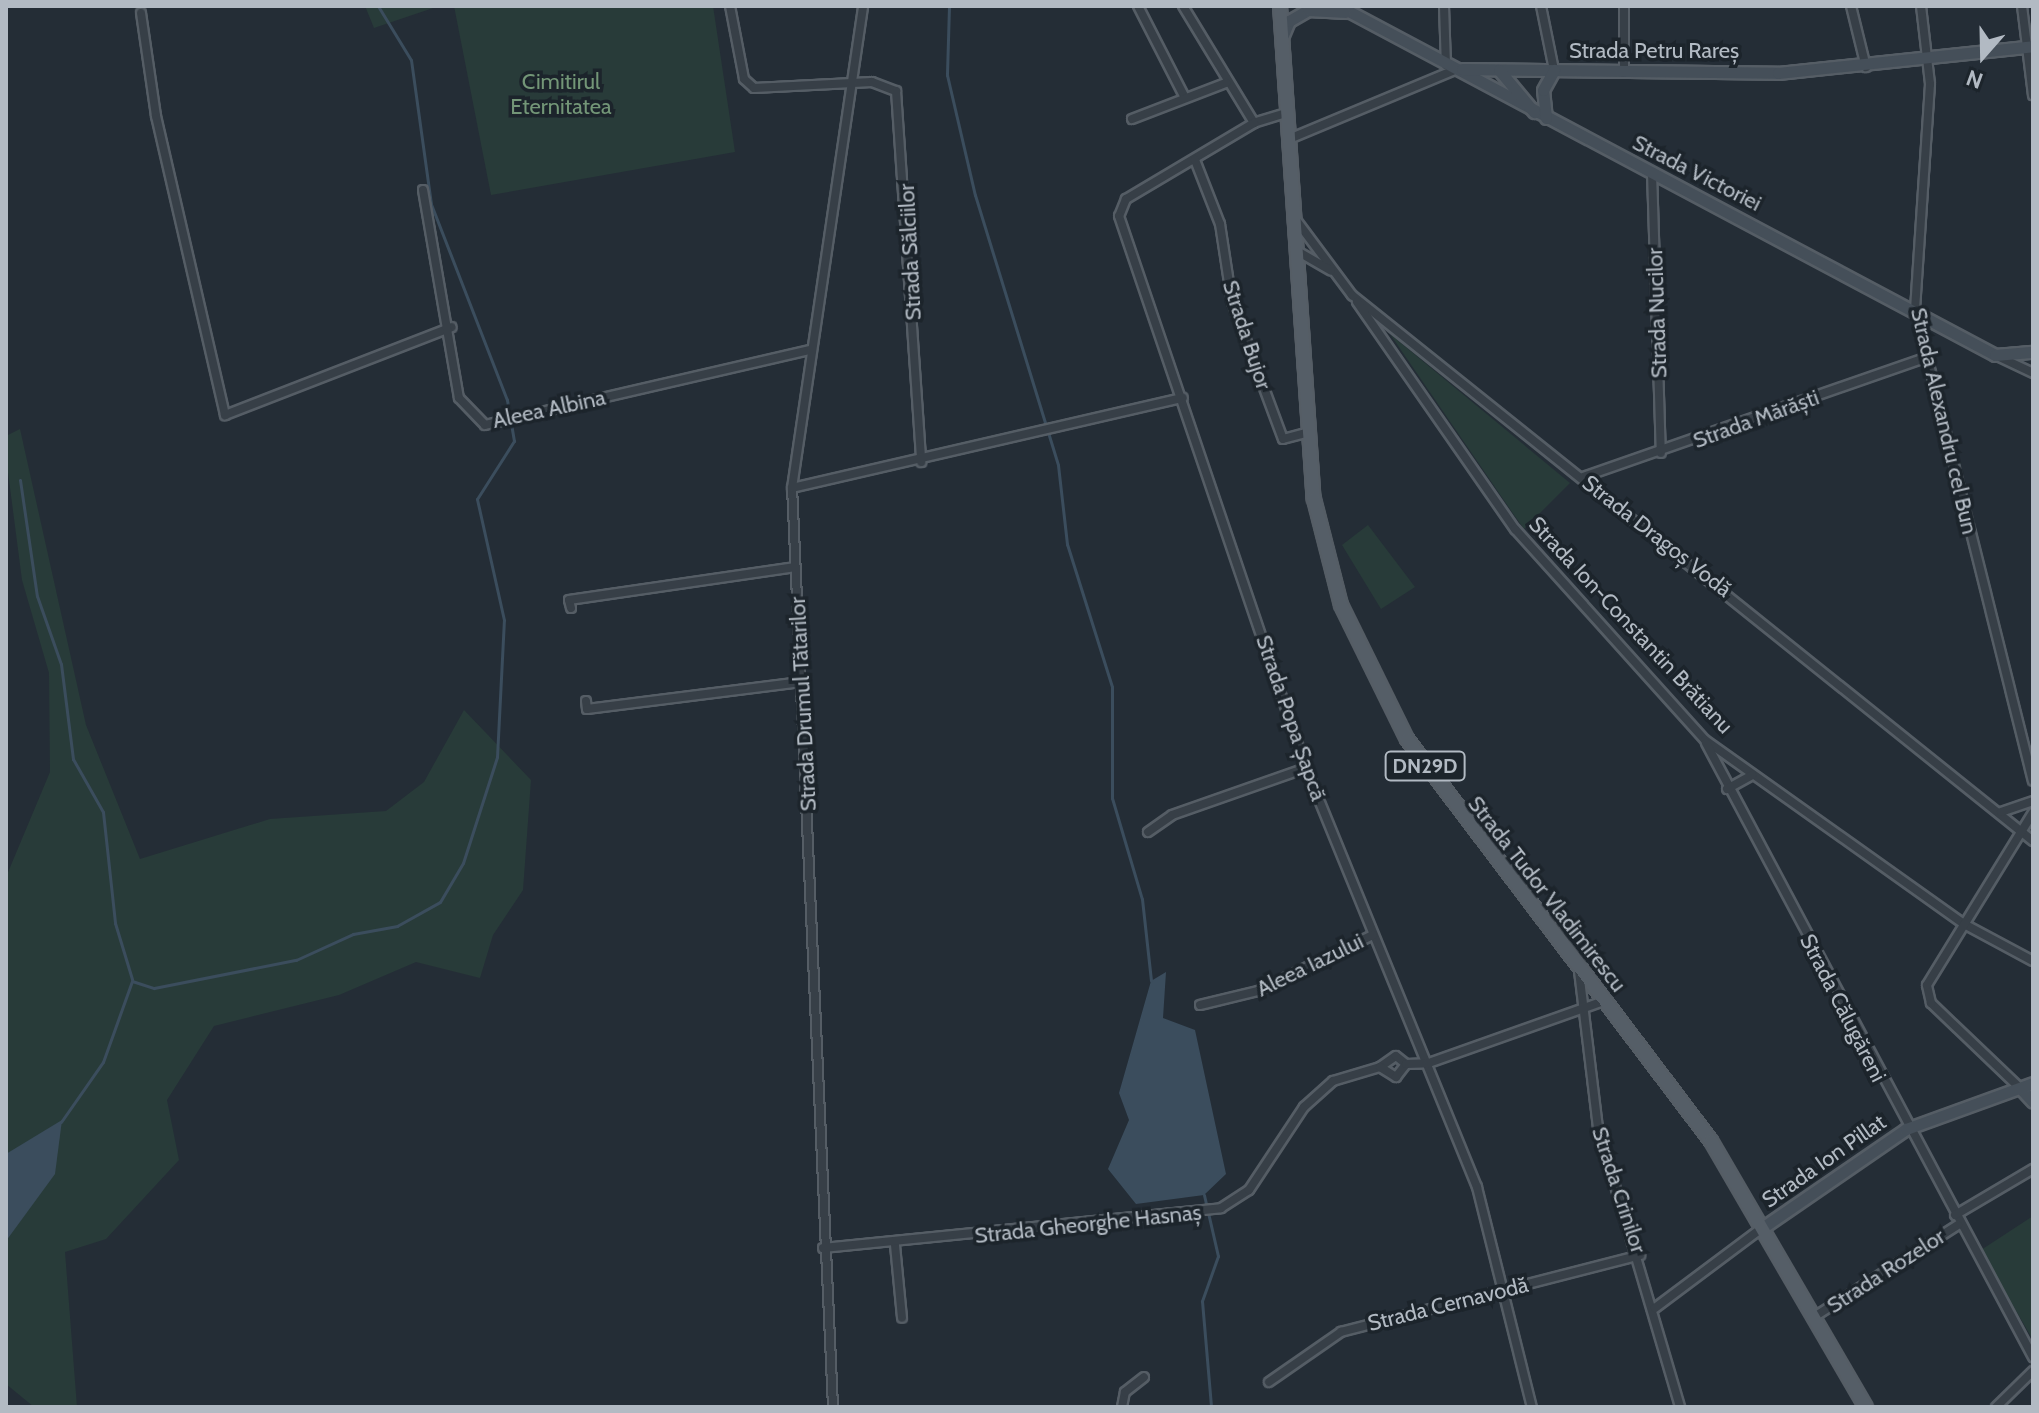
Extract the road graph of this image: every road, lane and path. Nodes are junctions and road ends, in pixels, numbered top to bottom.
1 (730, 6) edge
2 (863, 6) edge
3 (1138, 6) edge
4 (1183, 6) edge
5 (1280, 6) edge
6 (1294, 6) edge
7 (1444, 6) edge
8 (1541, 6) edge
9 (1624, 6) edge
10 (1851, 6) edge
11 (1921, 6) edge
12 (2022, 6) edge
13 (1342, 9) edge
14 (1308, 10) junction
15 (141, 13) dead end
16 (1281, 39) junction
17 (2031, 46) edge
18 (1928, 63) junction
19 (1451, 67) junction
20 (1866, 68) junction
21 (1499, 70) junction
22 (1554, 70) junction
23 (1624, 73) junction
24 (851, 82) junction
25 (1226, 83) junction
26 (2033, 95) edge
27 (1184, 96) junction
28 (1534, 112) junction
29 (1286, 113) junction
30 (1546, 118) junction
31 (1132, 119) dead end
32 (1254, 123) junction
33 (1289, 139) junction
34 (1195, 160) junction
35 (1652, 172) junction
36 (423, 190) dead end
37 (1295, 218) junction
38 (1297, 251) junction
39 (1334, 273) junction
40 (1352, 295) junction
41 (1915, 308) junction
42 (452, 327) junction
43 (809, 350) junction
44 (2033, 352) edge
45 (1995, 355) junction
46 (1928, 357) junction
47 (2033, 373) edge
48 (1183, 398) junction
49 (1309, 432) junction
50 (1661, 453) junction
51 (921, 462) junction
52 (1583, 477) junction
53 (792, 488) junction
54 (796, 567) junction
55 (571, 608) dead end
56 (801, 682) junction
57 (586, 701) dead end
58 (1705, 740) junction
59 (1306, 768) junction
60 (1752, 775) junction
61 (2033, 781) edge
62 (1727, 789) junction
63 (2033, 801) edge
64 (2000, 812) junction
65 (2033, 813) edge
66 (2022, 831) junction
67 (1148, 832) dead end
68 (2033, 841) edge
69 (1964, 924) junction
70 (1373, 935) junction
71 (2033, 961) edge
72 (1579, 970) junction
73 (1604, 1001) junction
74 (1200, 1005) dead end
75 (1586, 1009) junction
76 (1429, 1063) junction
77 (1406, 1064) junction
78 (1380, 1067) junction
79 (2033, 1083) edge
80 (2022, 1090) junction
81 (2033, 1102) edge
82 (1906, 1129) junction
83 (2033, 1169) edge
84 (1955, 1215) junction
85 (1958, 1225) junction
86 (1762, 1228) junction
87 (895, 1245) junction
88 (823, 1248) junction
89 (1640, 1255) junction
90 (1505, 1290) junction
91 (1655, 1308) junction
92 (1814, 1317) junction
93 (902, 1318) dead end
94 (2033, 1357) edge
95 (2033, 1371) edge
96 (1144, 1377) dead end
97 (1269, 1382) dead end
98 (833, 1407) edge
99 (1122, 1407) edge
100 (1532, 1407) edge
101 (1680, 1407) edge
102 (1866, 1407) edge
103 (1996, 1407) edge

1 - 24 street
2 - 24 street, Strada Drumul Tătarilor
3 - 27 street
4 - 25 street
5 - 16 main road, DN29D
6 - 14 main road, Strada Victoriei
7 - 19 street
8 - 22 street
9 - 23 street
10 - 20 street
11 - 18 street, Strada Alexandru cel Bun
12 - 17 street
13 - 14 main road, Strada Victoriei
13 - 19 main road, Strada Victoriei
14 - 16 main road
15 - 42 street
16 - 29 main road, DN29D
17 - 18 main road, Strada Petru Rareș
17 - 26 street
18 - 20 main road, Strada Petru Rareș
18 - 41 street, Strada Alexandru cel Bun
19 - 21 main road, Strada Petru Rareș
19 - 28 main road, Strada Victoriei
19 - 33 street, Strada Petru Rareș
20 - 23 main road, Strada Petru Rareș
21 - 22 main road, Strada Petru Rareș
21 - 28 main road
22 - 23 main road, Strada Petru Rareș
22 - 30 main road
24 - 43 street, Strada Drumul Tătarilor
24 - 51 street, Strada Sălciilor
25 - 27 street
25 - 32 street
27 - 31 street
28 - 30 main road, Strada Victoriei
29 - 32 street, Strada Popa Șapcă
29 - 33 main road, DN29D
30 - 35 main road, Strada Victoriei
32 - 34 street, Strada Popa Șapcă
33 - 37 main road, DN29D
34 - 48 street, Strada Popa Șapcă
34 - 49 street, Strada Bujor
35 - 41 main road, Strada Victoriei
35 - 50 street, Strada Nucilor
36 - 42 street, Aleea Albina
37 - 38 main road, Strada Tudor Vladimirescu / DN29D
37 - 39 street, Strada Dragoș Vodă
38 - 39 street
38 - 49 main road, Strada Tudor Vladimirescu / DN29D
39 - 40 street, Strada Dragoș Vodă
40 - 52 street, Strada Dragoș Vodă
40 - 58 street, Strada Ion-Constantin Brătianu
41 - 45 main road, Strada Victoriei
41 - 46 street, Strada Alexandru cel Bun
42 - 43 street, Aleea Albina
43 - 53 street, Strada Drumul Tătarilor
44 - 45 main road
45 - 47 street
46 - 50 street, Strada Mărăști
46 - 61 street, Strada Alexandru cel Bun
48 - 51 street
48 - 59 street, Strada Popa Șapcă
49 - 72 main road, Strada Tudor Vladimirescu / DN29D
50 - 52 street, Strada Mărăști
51 - 53 street
52 - 64 street, Strada Dragoș Vodă
53 - 54 street, Strada Drumul Tătarilor
54 - 55 street
54 - 56 street, Strada Drumul Tătarilor
56 - 57 street
56 - 88 street, Strada Drumul Tătarilor
58 - 60 street, Strada Ion-Constantin Brătianu
58 - 62 street, Strada Călugăreni
59 - 67 street
59 - 70 street, Strada Popa Șapcă
60 - 62 street
60 - 69 street, Strada Ion-Constantin Brătianu
62 - 82 street, Strada Călugăreni
63 - 64 street
64 - 66 street, Strada Dragoș Vodă
65 - 66 street
66 - 68 street, Strada Dragoș Vodă
66 - 69 street
69 - 71 street, Strada Ion-Constantin Brătianu
69 - 80 street
70 - 74 street, Aleea Iazului
70 - 76 street, Strada Popa Șapcă
72 - 73 main road, Strada Tudor Vladimirescu / DN29D
72 - 75 street, Strada Crinilor
73 - 75 street, Strada Gheorghe Hasnaș
73 - 86 main road, Strada Tudor Vladimirescu / DN29D
75 - 76 street, Strada Gheorghe Hasnaș
75 - 89 street, Strada Crinilor
76 - 77 street, Strada Gheorghe Hasnaș
76 - 90 street, Strada Popa Șapcă
77 - 78 street
77 - 78 street, Strada Gheorghe Hasnaș
78 - 87 street, Strada Gheorghe Hasnaș
79 - 80 main road, Strada Ion Pillat
80 - 81 main road
80 - 82 main road, Strada Ion Pillat
82 - 84 street, Strada Călugăreni
82 - 86 main road, Strada Ion Pillat
83 - 84 street, Strada Rozelor
84 - 85 street, Strada Călugăreni
85 - 92 street, Strada Rozelor
85 - 94 street, Strada Călugăreni
86 - 91 street, Strada Ion Pillat
86 - 92 main road, Strada Tudor Vladimirescu / DN29D
87 - 88 street, Strada Gheorghe Hasnaș
87 - 93 street
88 - 98 street, Strada Drumul Tătarilor
89 - 90 street, Strada Cernavodă
89 - 91 street, Strada Crinilor
90 - 97 street, Strada Cernavodă
90 - 100 street, Strada Popa Șapcă
91 - 101 street, Strada Crinilor
92 - 102 main road, Strada Tudor Vladimirescu / DN29D
95 - 103 street
96 - 99 street

